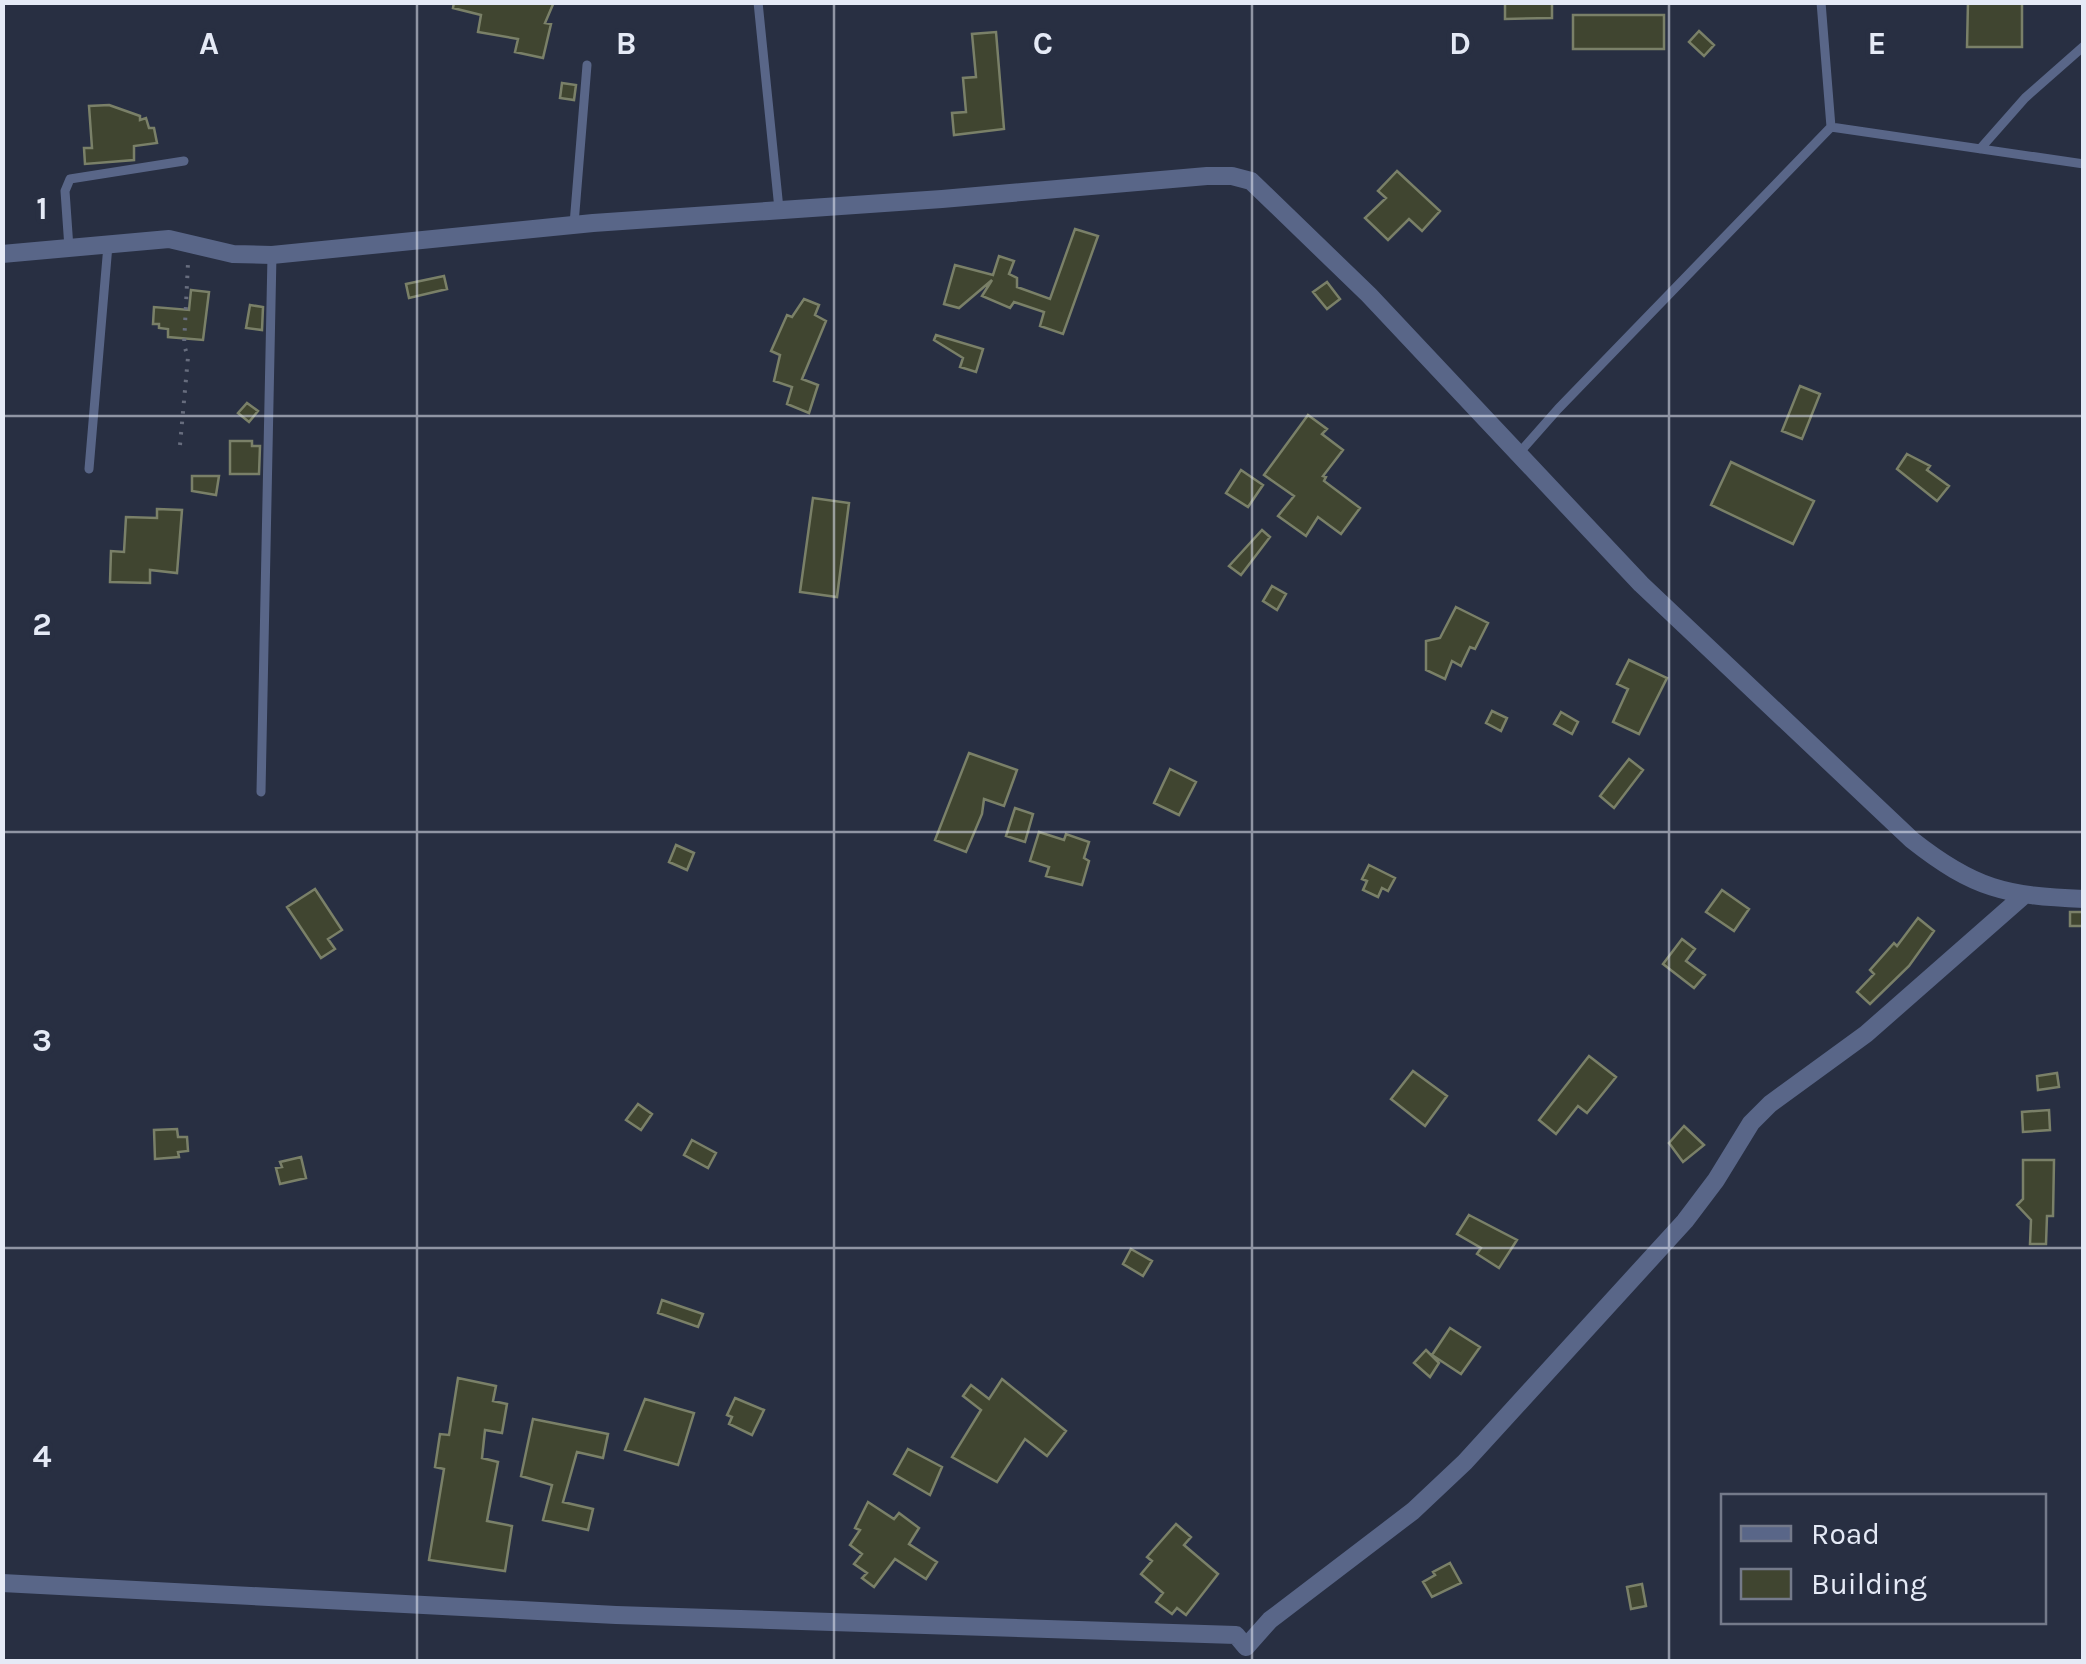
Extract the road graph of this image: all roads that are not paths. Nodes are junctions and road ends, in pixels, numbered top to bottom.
1 (758, 2) edge
2 (1820, 2) edge
3 (2084, 46) edge
4 (587, 66) dead end
5 (1831, 127) junction
6 (1980, 149) junction
7 (184, 161) dead end
8 (2084, 164) edge
9 (779, 209) junction
10 (574, 224) junction
11 (108, 244) junction
12 (70, 248) junction
13 (2, 254) edge
14 (272, 255) junction
15 (1520, 452) junction
16 (90, 468) dead end
17 (260, 792) dead end
18 (2022, 897) junction
19 (2084, 898) edge
20 (2, 1584) edge
21 (1252, 1654) edge

1 - 9 lane
2 - 5 lane
3 - 6 lane
4 - 10 lane
5 - 6 lane
5 - 15 lane
6 - 8 lane
7 - 12 lane
9 - 10 street
9 - 15 street
10 - 14 street
11 - 12 street
11 - 14 street
11 - 16 lane
12 - 13 street
14 - 17 lane
15 - 18 street
18 - 19 street
18 - 21 street
20 - 21 street

